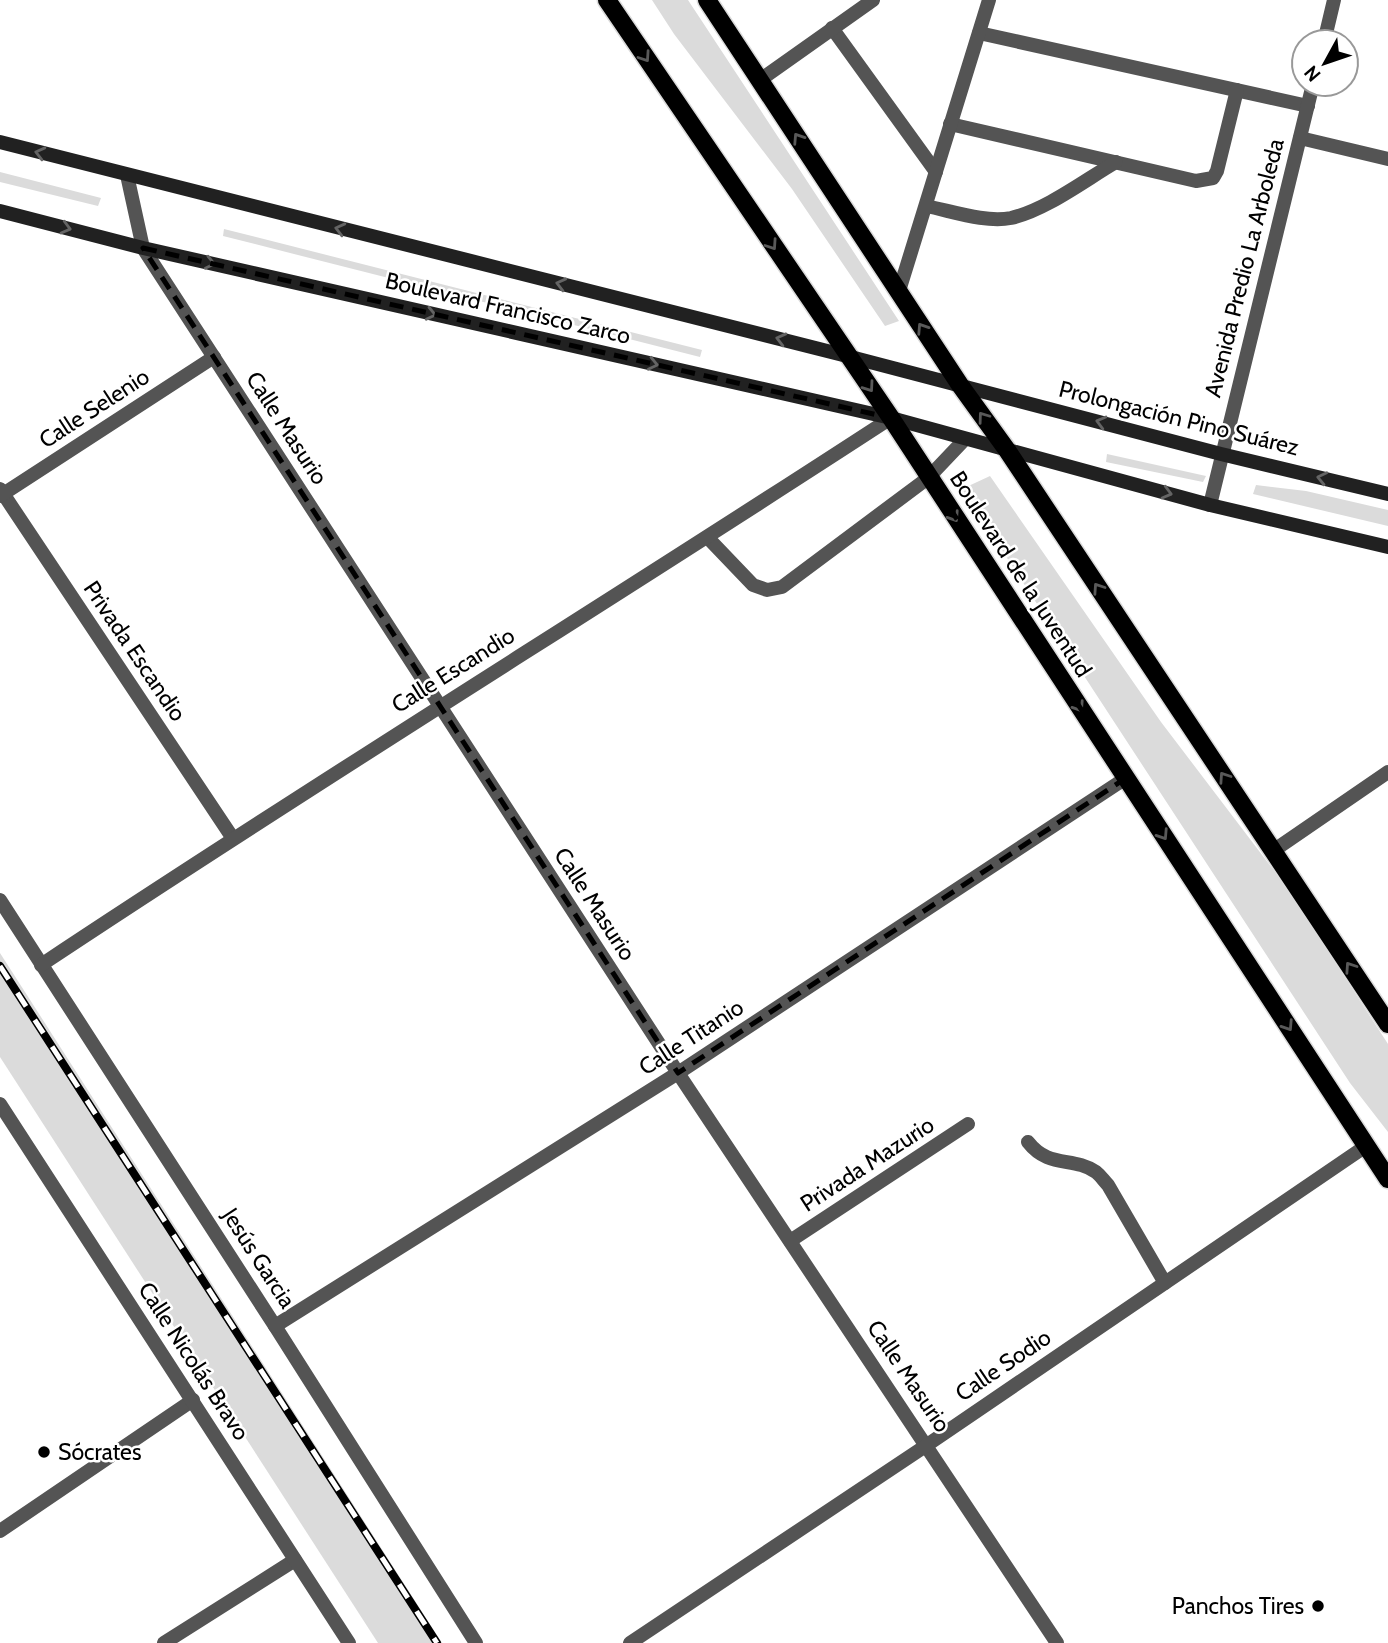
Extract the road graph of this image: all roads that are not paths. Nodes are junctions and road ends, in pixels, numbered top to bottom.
1 (607, 0) edge
2 (707, 0) edge
3 (873, 0) edge
4 (989, 0) edge
5 (1334, 0) edge
6 (1327, 28) edge
7 (832, 29) junction
8 (979, 33) junction
9 (760, 80) junction
10 (1237, 90) junction
11 (1310, 98) edge
12 (1308, 106) junction
13 (950, 124) junction
14 (1300, 138) junction
15 (0, 142) edge
16 (1388, 159) edge
17 (1116, 162) junction
18 (936, 172) junction
19 (127, 175) junction
20 (926, 206) junction
21 (0, 211) edge
22 (143, 248) junction
23 (899, 291) junction
24 (847, 356) junction
25 (214, 357) junction
26 (960, 385) junction
27 (891, 418) junction
28 (965, 439) junction
29 (1007, 450) junction
30 (1221, 454) junction
31 (928, 478) junction
32 (1, 493) edge
33 (1388, 494) edge
34 (1210, 505) junction
35 (708, 538) junction
36 (1388, 547) edge
37 (439, 705) junction
38 (1388, 772) edge
39 (1126, 778) junction
40 (232, 838) junction
41 (1273, 851) junction
42 (0, 900) edge
43 (41, 965) junction
44 (1388, 1024) edge
45 (678, 1073) junction
46 (0, 1104) edge
47 (968, 1124) dead end
48 (1028, 1142) dead end
49 (1366, 1146) junction
50 (1388, 1179) edge
51 (790, 1241) junction
52 (1166, 1283) junction
53 (275, 1326) junction
54 (193, 1400) junction
55 (927, 1445) junction
56 (0, 1531) edge
57 (295, 1560) junction
58 (164, 1643) edge
59 (349, 1643) edge
60 (476, 1643) edge
61 (630, 1643) edge
62 (1057, 1643) edge

1 -> 24 main road, Boulevard de la Juventud
2 - 9 main road
3 - 7 street
4 - 8 street
5 - 6 street
7 - 9 street
7 - 18 street
8 - 10 street
8 - 13 street
23 -> 9 main road
10 - 12 street
10 - 17 street
11 - 12 street, Avenida Predio La Arboleda
12 - 14 street, Avenida Predio La Arboleda
13 - 17 street
13 - 18 street
14 - 16 street
14 - 30 street, Avenida Predio La Arboleda
19 -> 15 main road, Boulevard Francisco Zarco
17 - 20 street
18 - 20 street
19 - 22 street, Calle Masurio
24 -> 19 main road, Boulevard Francisco Zarco
20 - 23 street
21 -> 22 main road, Boulevard Francisco Zarco
22 - 25 street, Calle Masurio
22 -> 27 main road, Boulevard Francisco Zarco
26 -> 23 main road
24 - 26 main road, Boulevard Francisco Zarco
24 -> 27 main road, Boulevard de la Juventud
25 - 32 street, Calle Selenio
25 - 37 street, Calle Masurio
29 -> 26 main road
30 -> 26 main road, Prolongación Pino Suárez
27 - 28 main road, Boulevard Francisco Zarco
27 - 31 main road, Boulevard de la Juventud
27 - 35 street, Calle Escandio
28 - 29 main road, Boulevard Francisco Zarco
28 - 31 street
29 -> 34 main road
41 -> 29 main road
33 -> 30 main road, Prolongación Pino Suárez
30 - 34 street, Avenida Predio La Arboleda
31 - 35 street
31 -> 39 main road, Boulevard de la Juventud
32 - 40 street, Privada Escandio
34 - 36 main road
35 - 37 street, Calle Escandio
37 - 40 street, Calle Escandio
37 - 45 street, Calle Masurio
38 - 41 street
39 - 45 street, Calle Titanio
39 -> 49 main road, Boulevard de la Juventud
40 - 43 street, Calle Escandio
44 -> 41 main road
42 - 43 street, Jesús Garcia
43 - 53 street, Jesús Garcia
45 - 51 street, Calle Masurio
45 - 53 street, Calle Titanio
46 - 54 street, Calle Nicolás Bravo
47 - 51 street, Privada Mazurio
48 - 52 street
49 - 50 main road, Boulevard de la Juventud
49 - 52 street, Calle Sodio
51 - 55 street, Calle Masurio
52 - 55 street, Calle Sodio
53 - 60 street, Jesús Garcia
54 - 56 street
54 - 57 street, Calle Nicolás Bravo
55 - 61 street, Calle Sodio
55 - 62 street, Calle Masurio
57 - 58 street
57 - 59 street, Calle Nicolás Bravo

